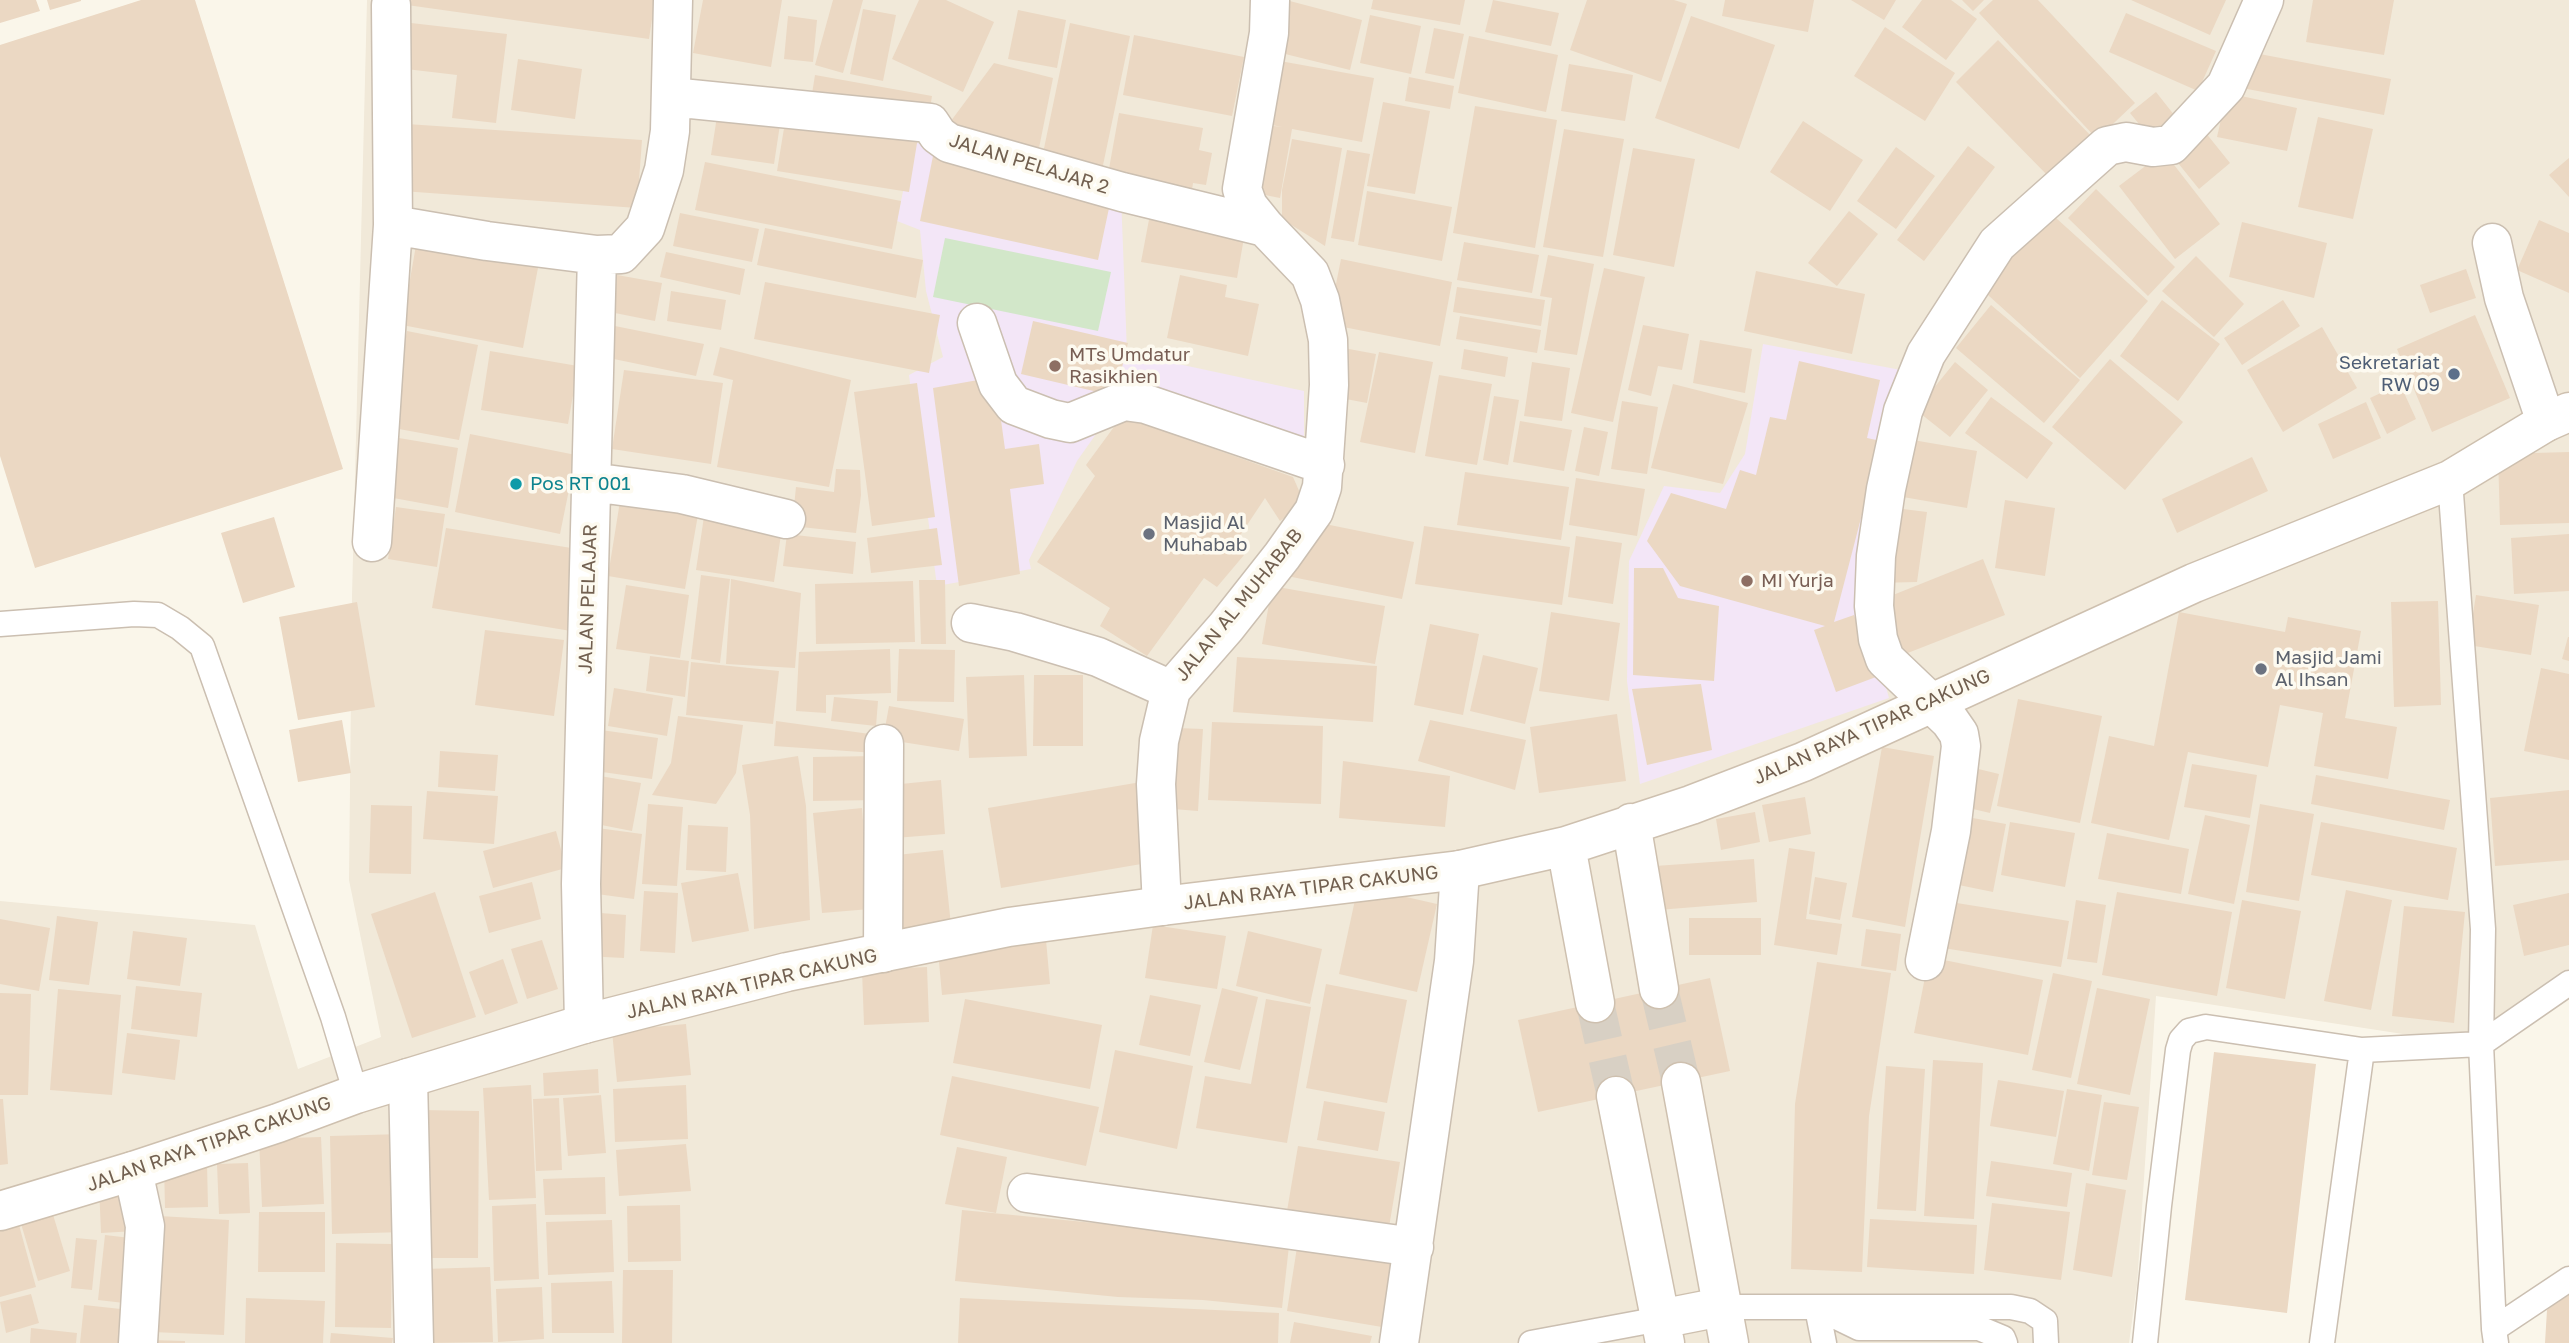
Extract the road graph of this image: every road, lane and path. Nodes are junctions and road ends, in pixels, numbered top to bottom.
1 (673, 0) edge
2 (1270, 0) edge
3 (2264, 0) edge
4 (391, 5) dead end
5 (671, 97) junction
6 (393, 225) junction
7 (1265, 227) junction
8 (2492, 243) dead end
9 (597, 255) junction
10 (977, 323) dead end
11 (2557, 417) edge
12 (1325, 465) junction
13 (2450, 480) junction
14 (591, 482) junction
15 (786, 519) dead end
16 (372, 542) dead end
17 (0, 623) edge
18 (971, 623) dead end
19 (1171, 690) junction
20 (1930, 704) junction
21 (884, 744) dead end
22 (1631, 823) junction
23 (1566, 846) junction
24 (1460, 870) junction
25 (1162, 906) junction
26 (883, 953) junction
27 (1925, 961) dead end
28 (2569, 983) edge
29 (1659, 989) tunnel mouth
30 (1595, 1003) tunnel mouth
31 (584, 1024) junction
32 (2482, 1044) junction
33 (2362, 1050) junction
34 (408, 1078) junction
35 (1681, 1082) tunnel mouth
36 (356, 1094) junction
37 (1615, 1096) tunnel mouth
38 (133, 1171) junction
39 (1027, 1193) dead end
40 (0, 1212) edge
41 (1414, 1247) junction
42 (2569, 1279) edge
43 (1816, 1308) junction
44 (1725, 1325) edge
45 (1662, 1331) edge
46 (1616, 1335) edge
47 (2495, 1336) edge
48 (138, 1343) edge
49 (414, 1343) edge
50 (1399, 1343) edge
51 (1531, 1343) edge
52 (1824, 1343) edge
53 (2005, 1343) edge
54 (2046, 1343) edge
55 (2145, 1343) edge
56 (2322, 1343) edge

1 - 5 street
2 - 7 street, JALAN AL MUHABAB
3 - 20 street
4 - 6 street
5 - 7 street, JALAN PELAJAR 2
5 - 9 street
6 - 9 street
6 - 16 street
7 - 12 street, JALAN AL MUHABAB
8 - 11 street
9 - 14 street, JALAN PELAJAR
10 - 12 street
11 - 13 street, JALAN RAYA TIPAR CAKUNG
12 - 19 street, JALAN AL MUHABAB
13 - 20 street, JALAN RAYA TIPAR CAKUNG
13 - 32 lane
14 - 15 street
14 - 31 street, JALAN PELAJAR
17 - 36 lane
18 - 19 street
19 - 25 street, JALAN AL MUHABAB
20 - 22 street, JALAN RAYA TIPAR CAKUNG
20 - 27 street
21 - 26 street
22 - 23 street, JALAN RAYA TIPAR CAKUNG
22 - 29 street
23 - 24 street, JALAN RAYA TIPAR CAKUNG
23 - 30 street
24 - 25 street, JALAN RAYA TIPAR CAKUNG
24 - 41 street
25 - 26 street, JALAN RAYA TIPAR CAKUNG
26 - 31 street, JALAN RAYA TIPAR CAKUNG
28 - 32 lane
31 - 34 street, JALAN RAYA TIPAR CAKUNG
32 - 33 lane
32 - 47 lane
33 - 55 lane
33 - 56 lane
34 - 36 street, JALAN RAYA TIPAR CAKUNG
34 - 49 street
35 - 44 street
36 - 38 street, JALAN RAYA TIPAR CAKUNG
37 - 45 street
38 - 40 street, JALAN RAYA TIPAR CAKUNG
38 - 48 street
39 - 41 street
41 - 50 street
42 - 47 lane
43 - 44 lane
43 - 52 lane
43 - 53 lane
43 - 54 lane
44 - 45 street
45 - 46 lane
46 - 51 lane

